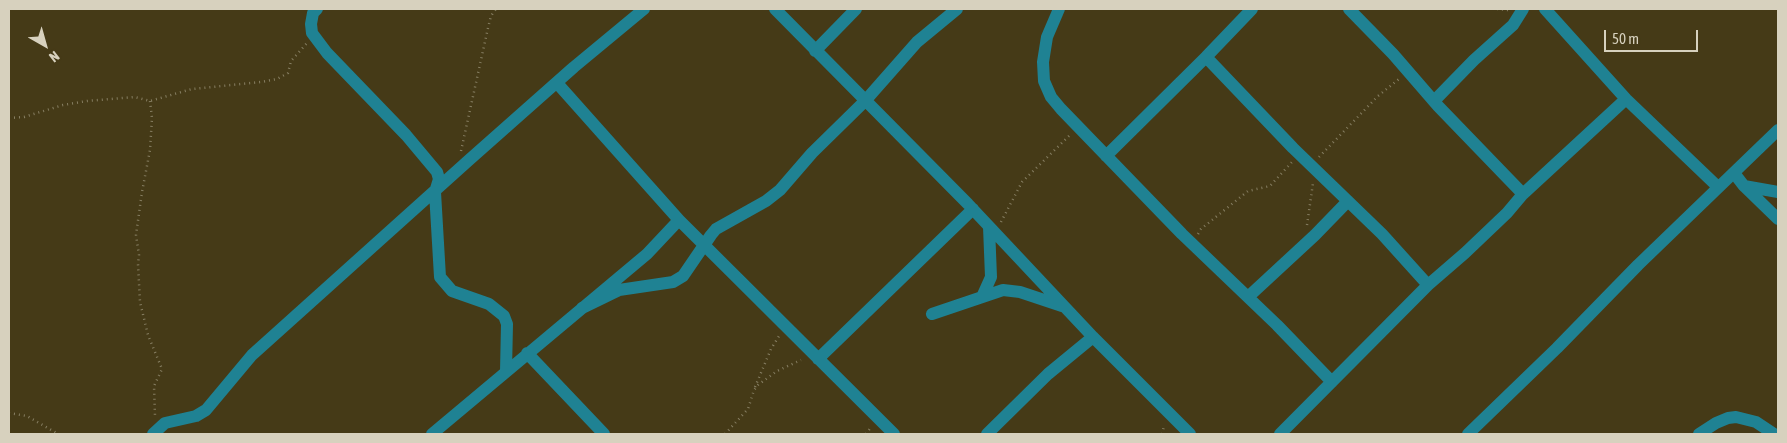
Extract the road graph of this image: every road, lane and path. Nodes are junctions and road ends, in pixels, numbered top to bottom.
1 (317, 9) edge
2 (496, 9) edge
3 (644, 9) edge
4 (775, 9) edge
5 (856, 9) edge
6 (957, 9) edge
7 (1059, 9) edge
8 (1252, 9) edge
9 (1349, 9) edge
10 (1523, 9) edge
11 (1551, 10) edge
12 (312, 34) junction
13 (815, 51) junction
14 (1206, 57) junction
15 (1409, 73) junction
16 (557, 83) junction
17 (1626, 99) junction
18 (150, 100) junction
19 (865, 101) junction
20 (1434, 101) junction
21 (9, 118) edge
22 (1078, 127) junction
23 (1778, 130) edge
24 (1106, 156) junction
25 (1311, 165) junction
26 (458, 170) junction
27 (1734, 173) junction
28 (1744, 186) junction
29 (1718, 187) junction
30 (435, 192) junction
31 (1778, 192) edge
32 (1523, 194) junction
33 (1348, 201) junction
34 (973, 209) junction
35 (1778, 219) edge
36 (679, 220) junction
37 (992, 230) junction
38 (704, 244) junction
39 (1194, 246) junction
40 (1304, 246) junction
41 (1428, 285) junction
42 (1248, 297) junction
43 (982, 298) junction
44 (1065, 307) junction
45 (582, 308) junction
46 (932, 314) dead end
47 (786, 326) junction
48 (1093, 337) junction
49 (527, 353) junction
50 (816, 357) junction
51 (506, 370) junction
52 (1332, 382) junction
53 (754, 390) junction
54 (9, 413) edge
55 (439, 431) edge
56 (154, 433) edge
57 (58, 434) edge
58 (604, 434) edge
59 (725, 434) edge
60 (894, 434) edge
61 (987, 434) edge
62 (1190, 434) edge
63 (1280, 434) edge
64 (1468, 434) edge
65 (1699, 434) edge
66 (1774, 434) edge

1 - 12 street
2 - 26 path
3 - 16 street
4 - 13 street
5 - 13 street
6 - 19 street
7 - 22 street
8 - 14 street
9 - 15 street
10 - 20 street
11 - 17 street
12 - 18 path
12 - 30 street
13 - 19 street
14 - 24 street
14 - 25 street
15 - 20 street
15 - 25 path
16 - 26 street
16 - 36 street
17 - 29 street
17 - 32 street
18 - 21 path
18 - 56 path
19 - 34 street
19 - 38 street
20 - 32 street
22 - 24 street
22 - 37 path
23 - 27 street
24 - 39 street
25 - 33 street
25 - 39 path
25 - 40 path
26 - 30 street
27 - 28 street
27 - 29 street
28 - 31 street
28 - 35 street
29 - 64 street
30 - 51 street
30 - 56 street
32 - 41 street
33 - 40 street
33 - 41 street
34 - 37 street
34 - 50 street
36 - 38 street
36 - 45 street
37 - 43 street
37 - 44 street
38 - 45 street
38 - 47 street
39 - 42 street
40 - 42 street
41 - 52 street
42 - 52 street
43 - 44 street
43 - 46 street
44 - 48 street
45 - 49 street
47 - 50 street
47 - 53 path
48 - 61 street
48 - 62 street
49 - 51 street
49 - 58 street
50 - 53 path
50 - 60 street
51 - 55 street
52 - 63 street
53 - 59 path
54 - 57 path
65 - 66 street

